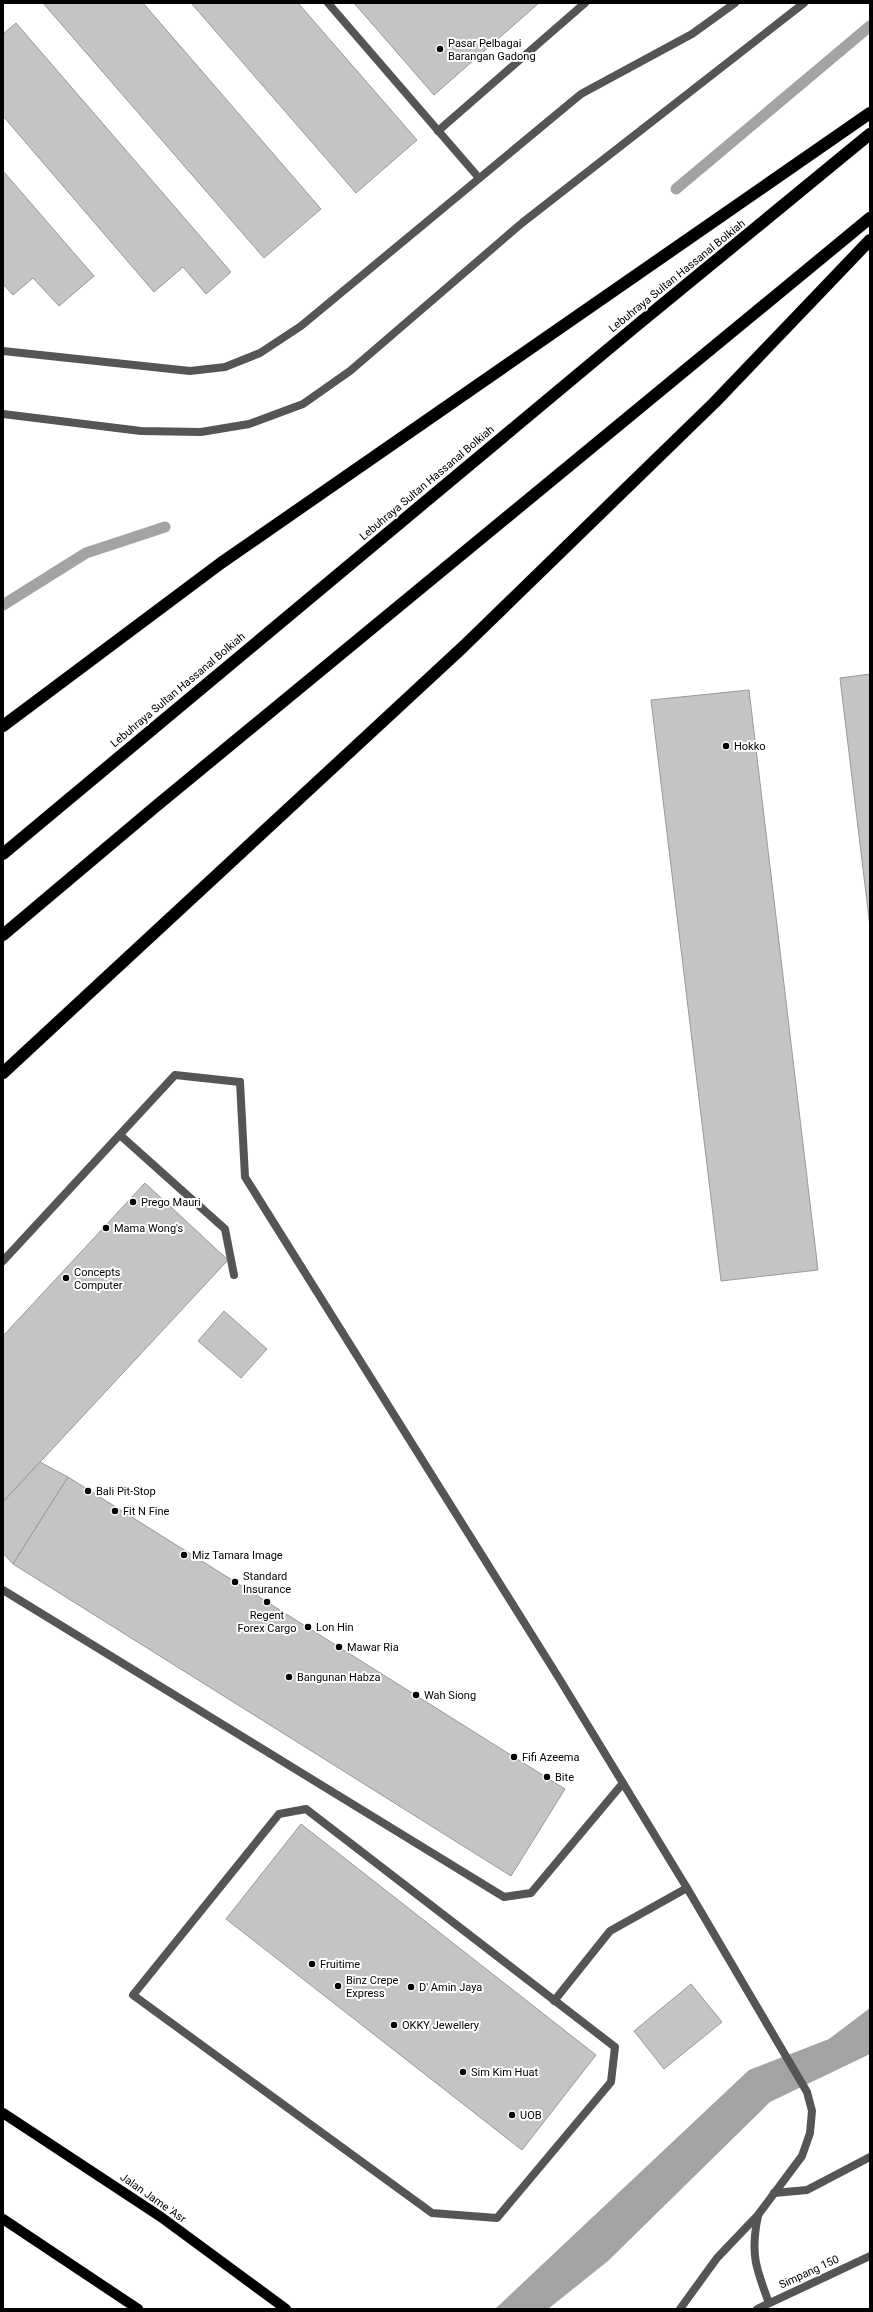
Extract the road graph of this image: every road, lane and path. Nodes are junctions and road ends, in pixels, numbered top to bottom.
1 (328, 3) edge
2 (585, 3) edge
3 (735, 3) edge
4 (804, 3) edge
5 (870, 112) edge
6 (438, 131) junction
7 (870, 134) edge
8 (479, 178) junction
9 (870, 218) edge
10 (870, 240) edge
11 (3, 351) edge
12 (3, 414) edge
13 (3, 726) edge
14 (3, 854) edge
15 (3, 935) edge
16 (23, 1056) junction
17 (3, 1073) edge
18 (3, 1079) edge
19 (120, 1135) junction
20 (3, 1261) edge
21 (234, 1275) dead end
22 (3, 1590) edge
23 (623, 1784) junction
24 (687, 1888) junction
25 (554, 2001) junction
26 (3, 2113) edge
27 (870, 2157) edge
28 (774, 2193) junction
29 (758, 2215) junction
30 (3, 2219) edge
31 (870, 2256) edge
32 (770, 2303) junction
33 (138, 2309) edge
34 (286, 2309) edge
35 (680, 2309) edge
36 (757, 2309) edge

1 - 6 street
2 - 6 street
3 - 8 street
4 - 12 street
5 - 13 highway
6 - 8 street
7 - 14 highway, Lebuhraya Sultan Hassanal Bolkiah
8 - 11 street
9 - 15 highway
10 - 16 highway
16 - 17 highway
16 - 18 highway
19 - 20 street
19 - 21 street
19 - 23 street
22 - 23 street
23 - 24 street
24 - 25 street
24 - 28 street
25 - 25 street
26 - 34 main road, Jalan Jame 'Asr
27 - 28 street
28 - 29 street
29 - 32 street
29 - 35 street
30 - 33 main road
31 - 32 street, Simpang 150
32 - 36 street, Simpang 150

